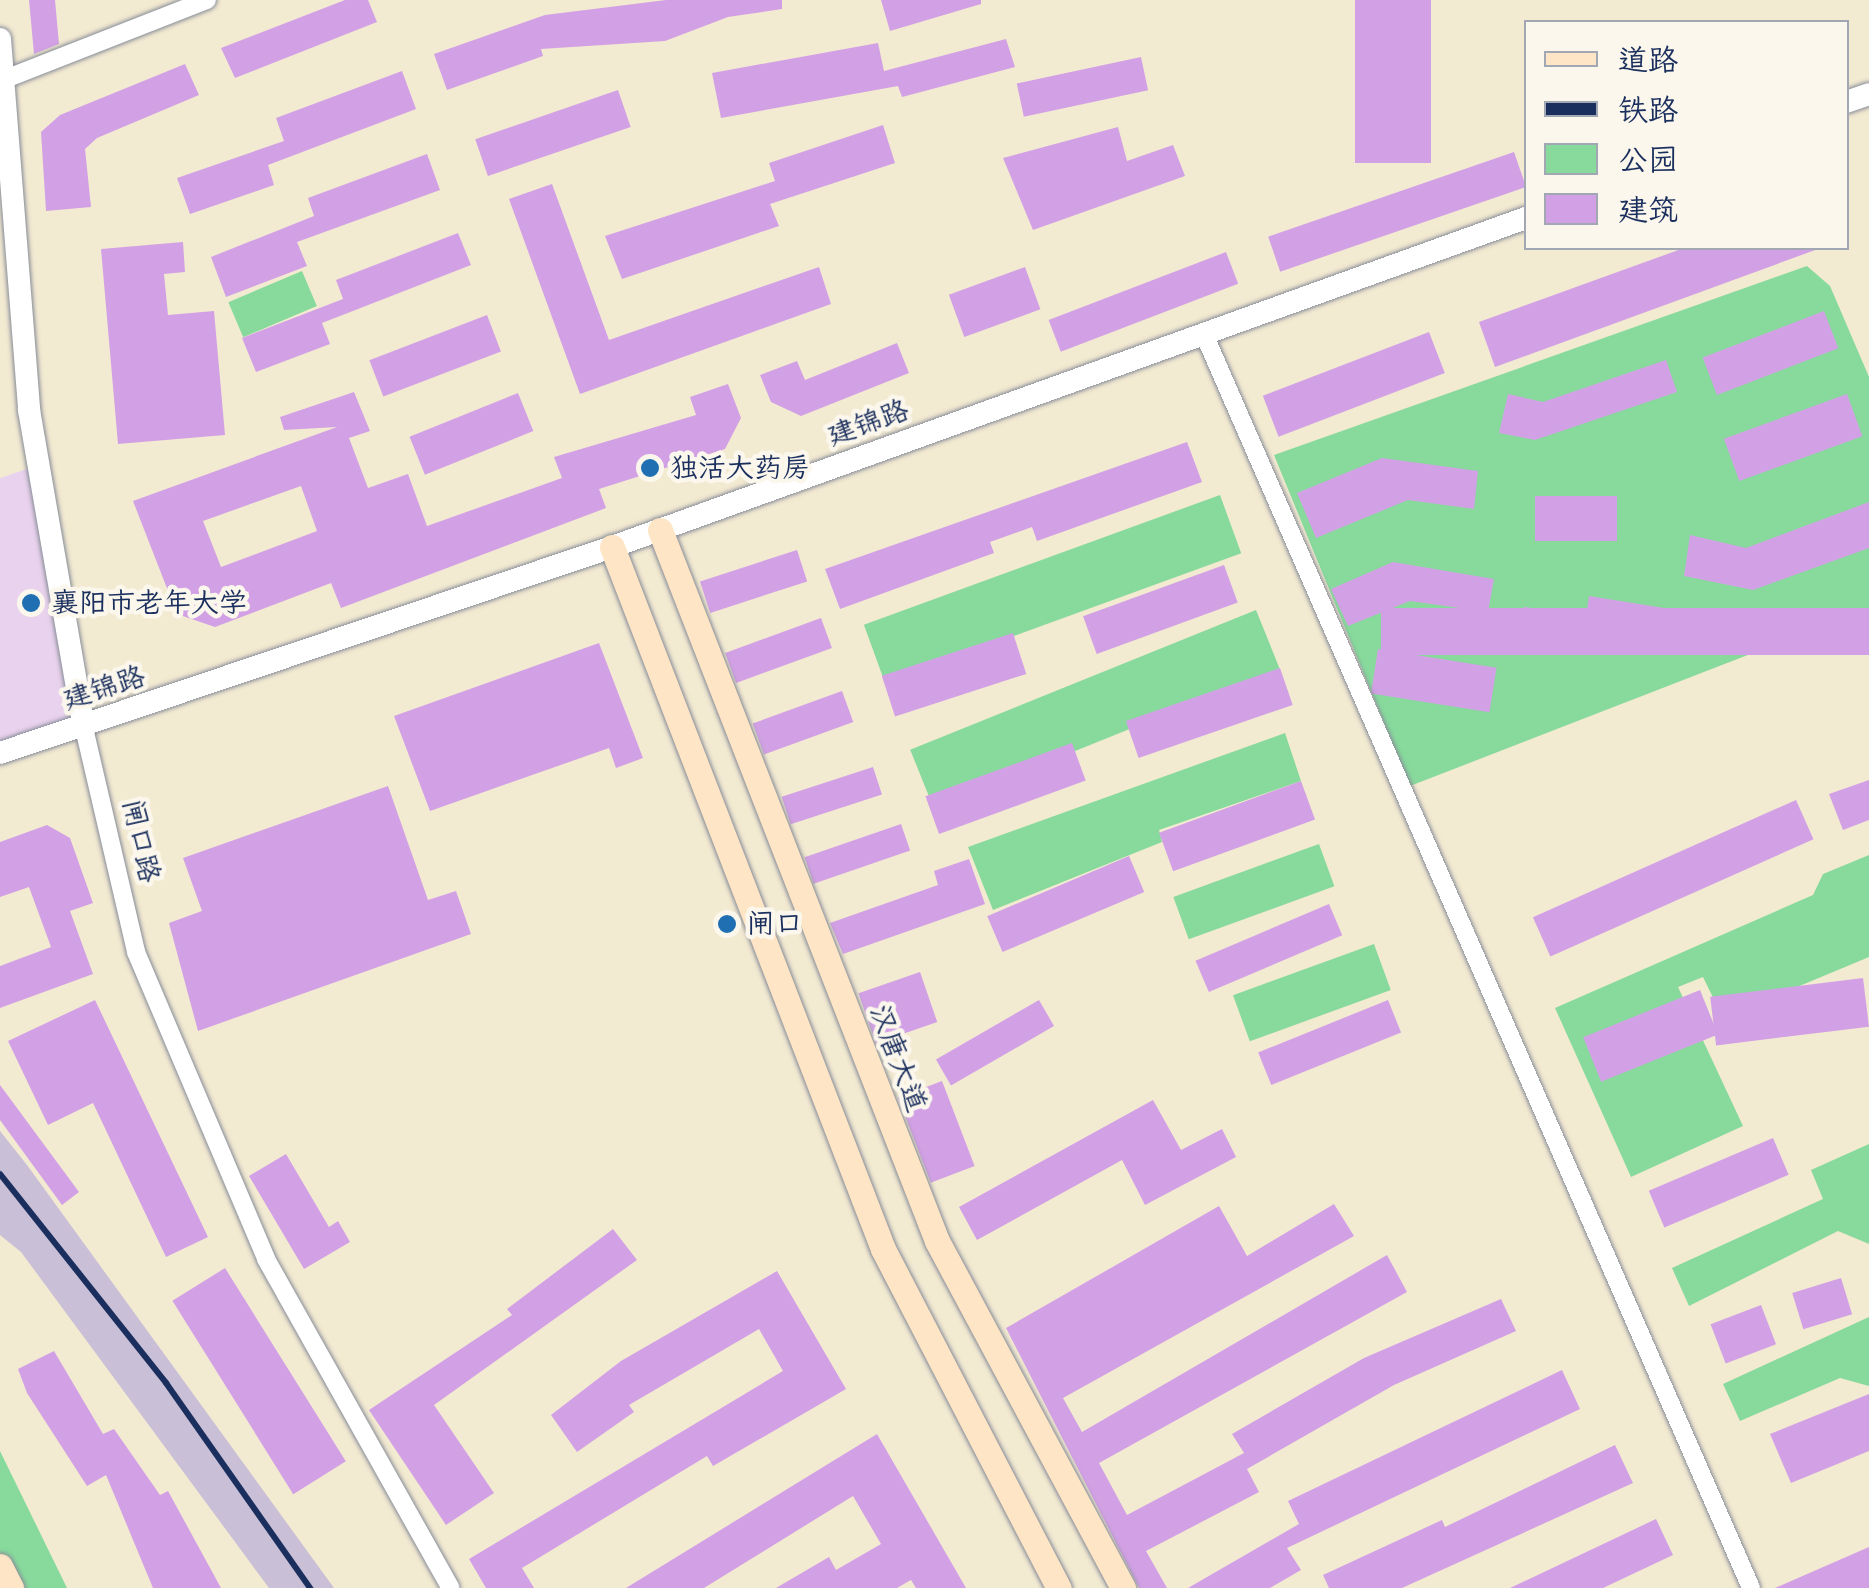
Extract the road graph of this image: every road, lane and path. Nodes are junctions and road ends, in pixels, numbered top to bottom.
1 (207, 0) edge
2 (0, 38) edge
3 (5, 79) junction
4 (1524, 219) edge
5 (1204, 334) junction
6 (660, 530) junction
7 (612, 548) junction
8 (84, 728) junction
9 (0, 753) edge
10 (0, 1566) edge
11 (11, 1588) edge
12 (451, 1588) edge
13 (1060, 1588) edge
14 (1123, 1588) edge
15 (1751, 1588) edge

1 - 3 street
2 - 3 street, 闸口路
3 - 8 street, 闸口路
4 - 5 street, 建锦路
5 - 6 street, 建锦路
5 - 15 street
6 - 7 street, 建锦路
6 - 14 main road, 汉唐大道
7 - 8 street, 建锦路
7 - 13 main road
8 - 9 street, 建锦路
8 - 12 street, 闸口路
10 - 11 main road

